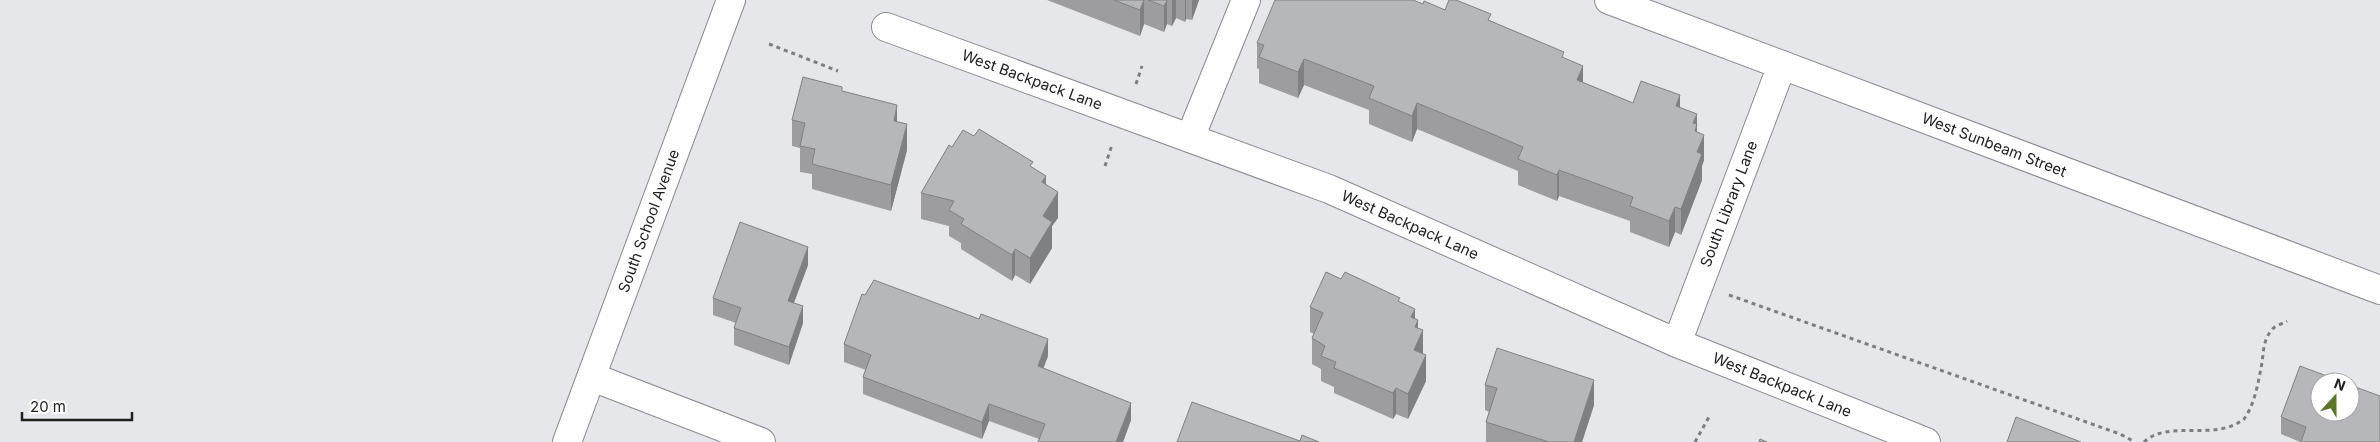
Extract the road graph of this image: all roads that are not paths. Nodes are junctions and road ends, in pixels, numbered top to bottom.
1 (730, 0) edge
2 (1246, 0) edge
3 (1609, 0) edge
4 (886, 27) dead end
5 (1782, 65) junction
6 (1190, 138) junction
7 (2380, 290) edge
8 (1677, 343) junction
9 (592, 378) junction
10 (567, 442) edge
11 (760, 442) edge
12 (1926, 442) edge

1 - 9 street, South School Avenue
2 - 6 street
3 - 5 street, West Sunbeam Street
4 - 6 street, West Backpack Lane
5 - 7 street, West Sunbeam Street
5 - 8 street, South Library Lane
6 - 8 street, West Backpack Lane
8 - 12 street, West Backpack Lane
9 - 10 street, South School Avenue
9 - 11 street

